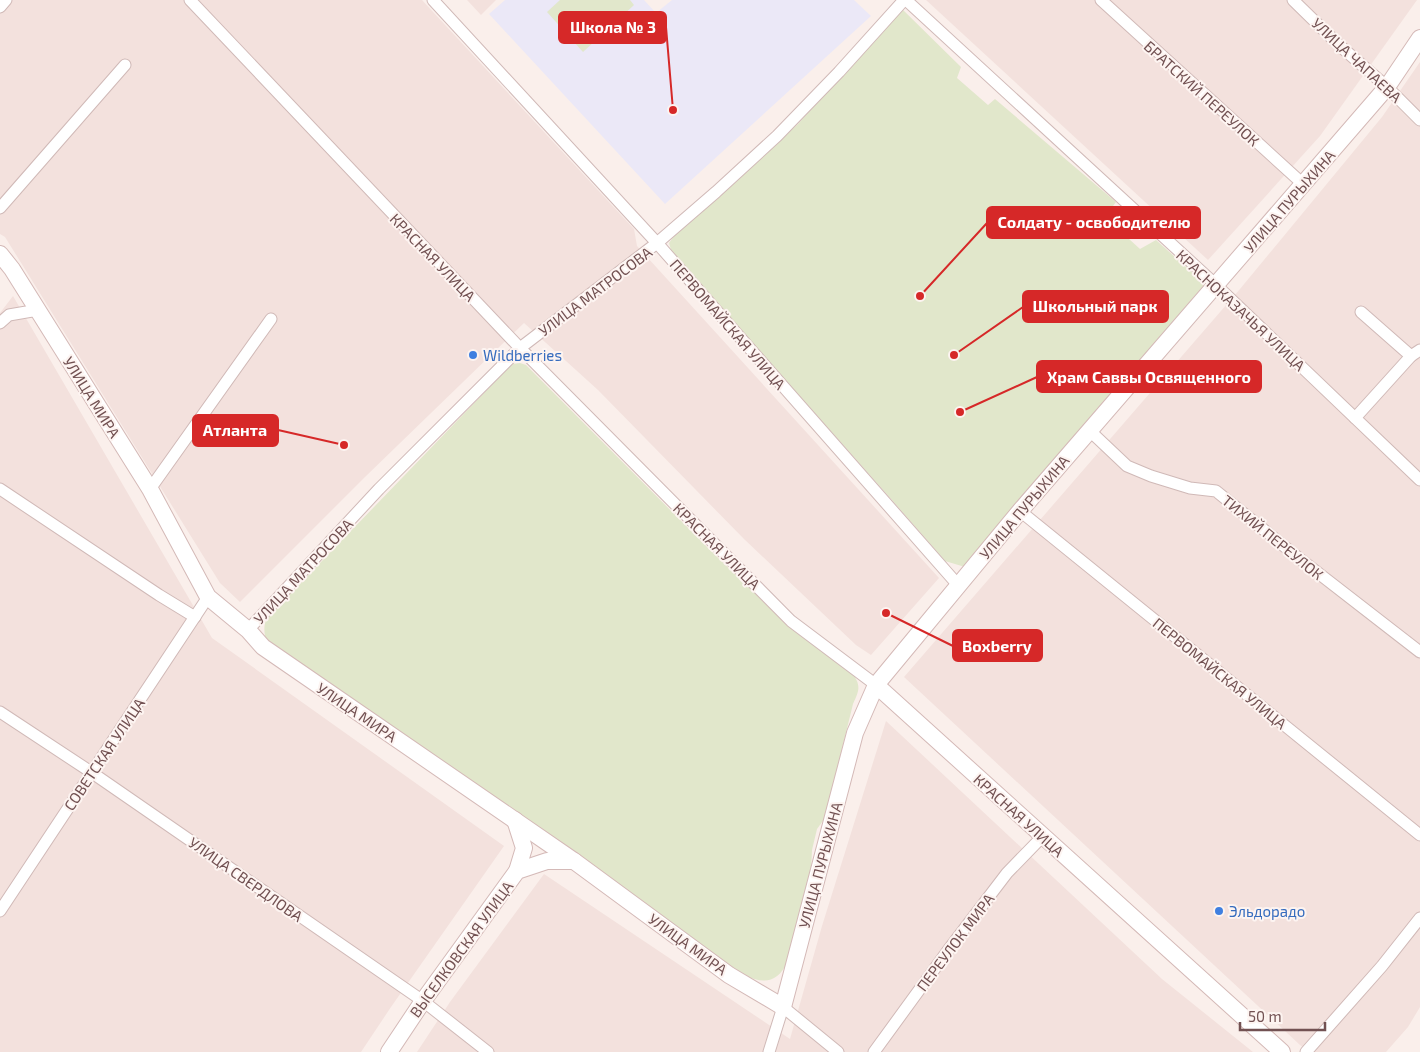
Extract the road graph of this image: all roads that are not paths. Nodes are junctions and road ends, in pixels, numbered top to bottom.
1 (6, 0) edge
2 (190, 0) edge
3 (890, 0) edge
4 (900, 0) edge
5 (905, 0) edge
6 (1101, 0) edge
7 (1293, 0) edge
8 (434, 1) edge
9 (0, 7) edge
10 (1420, 38) edge
11 (125, 64) dead end
12 (1387, 87) junction
13 (1420, 120) edge
14 (1303, 184) junction
15 (0, 208) edge
16 (657, 243) junction
17 (0, 254) edge
18 (1216, 285) junction
19 (38, 310) junction
20 (1361, 312) dead end
21 (271, 319) dead end
22 (0, 323) edge
23 (520, 348) junction
24 (1416, 353) edge
25 (1355, 418) junction
26 (1090, 431) junction
27 (1420, 480) edge
28 (0, 489) edge
29 (150, 489) junction
30 (1020, 511) junction
31 (958, 585) junction
32 (208, 597) junction
33 (195, 617) junction
34 (248, 630) junction
35 (1420, 652) edge
36 (876, 685) junction
37 (0, 712) edge
38 (91, 772) junction
39 (515, 820) junction
40 (1420, 835) edge
41 (1043, 836) junction
42 (574, 861) junction
43 (517, 871) junction
44 (0, 911) edge
45 (1420, 918) edge
46 (423, 1001) junction
47 (783, 1007) junction
48 (389, 1052) edge
49 (488, 1052) edge
50 (769, 1052) edge
51 (838, 1052) edge
52 (874, 1052) edge
53 (1282, 1052) edge
54 (1306, 1052) edge

1 - 9 street
2 - 23 street, КРАСНАЯ УЛИЦА
3 - 4 street
5 - 16 street, УЛИЦА МАТРОСОВА
5 - 18 street, КРАСНОКАЗАЧЬЯ УЛИЦА
6 - 14 street, БРАТСКИЙ ПЕРЕУЛОК
7 - 12 street, УЛИЦА ЧАПАЕВА
8 - 16 street, ПЕРВОМАЙСКАЯ УЛИЦА
10 - 12 street, УЛИЦА ПУРЫХИНА
11 - 15 street
12 - 13 street, УЛИЦА ЧАПАЕВА
12 - 14 street, УЛИЦА ПУРЫХИНА
14 - 18 street, УЛИЦА ПУРЫХИНА
16 - 23 street, УЛИЦА МАТРОСОВА
16 - 31 street, ПЕРВОМАЙСКАЯ УЛИЦА
17 - 19 street, УЛИЦА МИРА
18 - 25 street, КРАСНОКАЗАЧЬЯ УЛИЦА
18 - 26 street, УЛИЦА ПУРЫХИНА
19 - 22 street
19 - 29 street, УЛИЦА МИРА
20 - 24 street
21 - 29 street
23 - 34 street, УЛИЦА МАТРОСОВА
23 - 36 street, КРАСНАЯ УЛИЦА
24 - 25 street
25 - 27 street, КРАСНОКАЗАЧЬЯ УЛИЦА
26 - 30 street, УЛИЦА ПУРЫХИНА
26 - 35 street, ТИХИЙ ПЕРЕУЛОК
28 - 33 street
29 - 32 street, УЛИЦА МИРА
30 - 31 street, УЛИЦА ПУРЫХИНА
30 - 40 street, ПЕРВОМАЙСКАЯ УЛИЦА
31 - 36 street, УЛИЦА ПУРЫХИНА
32 - 33 street, СОВЕТСКАЯ УЛИЦА
32 - 34 street, УЛИЦА МИРА
33 - 38 street, СОВЕТСКАЯ УЛИЦА
34 - 39 street, УЛИЦА МИРА
36 - 41 street, КРАСНАЯ УЛИЦА
36 - 47 street, УЛИЦА ПУРЫХИНА
37 - 38 street, УЛИЦА СВЕРДЛОВА
38 - 44 street, СОВЕТСКАЯ УЛИЦА
38 - 46 street, УЛИЦА СВЕРДЛОВА
39 - 42 street, УЛИЦА МИРА
39 - 43 street
41 - 52 street, ПЕРЕУЛОК МИРА
41 - 53 street, КРАСНАЯ УЛИЦА
42 - 43 street, ВЫСЕЛКОВСКАЯ УЛИЦА
42 - 47 street, УЛИЦА МИРА
43 - 46 street, ВЫСЕЛКОВСКАЯ УЛИЦА
45 - 54 street
46 - 48 street, ВЫСЕЛКОВСКАЯ УЛИЦА
46 - 49 street, УЛИЦА СВЕРДЛОВА
47 - 50 street, УЛИЦА ПУРЫХИНА
47 - 51 street, УЛИЦА МИРА

